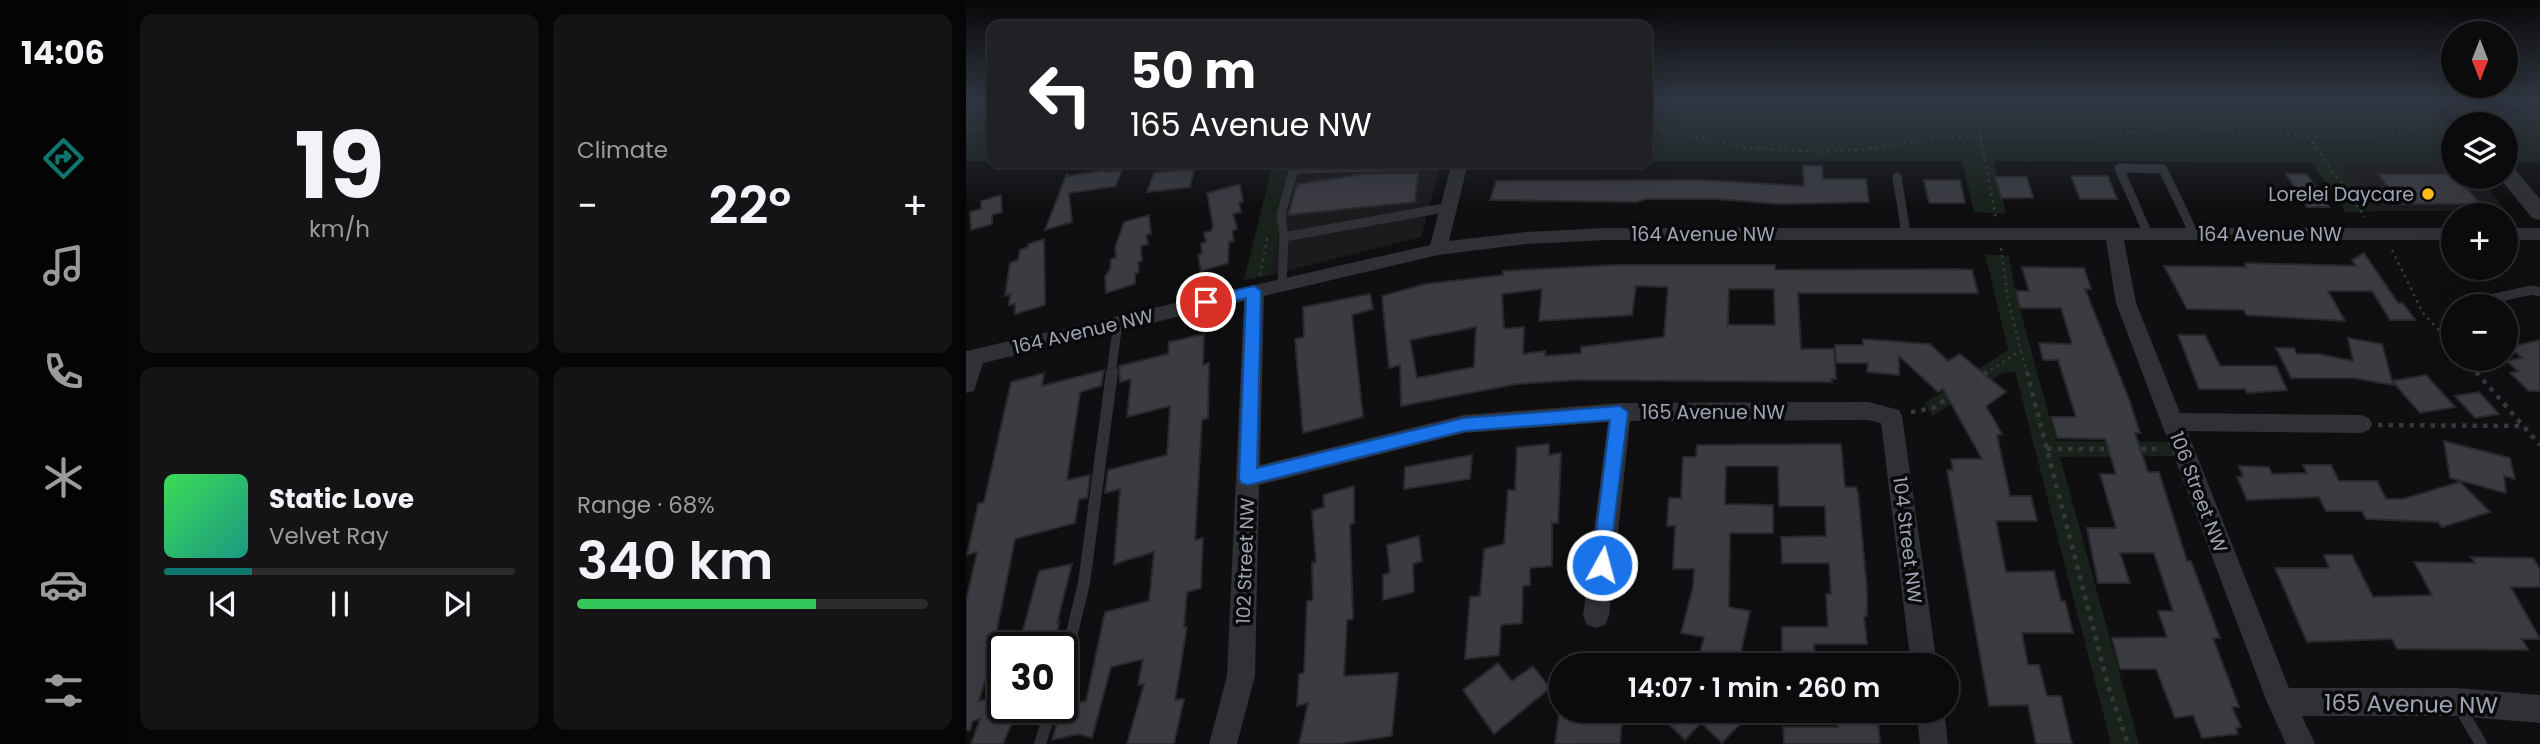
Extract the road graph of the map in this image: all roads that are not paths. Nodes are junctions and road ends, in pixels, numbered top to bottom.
1 (1333, 168) edge
2 (1458, 168) edge
3 (1897, 177) dead end
4 (2518, 186) edge
5 (1449, 207) junction
6 (2540, 213) edge
7 (1906, 233) junction
8 (2114, 234) junction
9 (2148, 234) junction
10 (2194, 234) junction
11 (2441, 234) edge
12 (2518, 234) edge
13 (2540, 234) edge
14 (1283, 237) junction
15 (1438, 249) junction
16 (1282, 285) junction
17 (1254, 291) junction
18 (2540, 292) edge
19 (2510, 294) edge
20 (1118, 323) junction
21 (970, 358) edge
22 (966, 385) edge
23 (1620, 412) junction
24 (1891, 416) joint
25 (2172, 422) junction
26 (2361, 424) road end
27 (1248, 478) junction
28 (1596, 616) dead end
29 (1072, 632) edge
30 (1922, 653) edge
31 (2281, 702) junction
32 (2456, 702) junction
33 (2540, 709) edge
34 (1047, 723) edge
35 (1932, 723) edge
36 (1040, 744) edge
37 (1223, 744) edge
38 (1934, 744) edge
39 (2301, 744) edge
40 (2481, 744) edge

1 - 14 lane
2 - 5 street
3 - 7 lane
4 - 6 street
5 - 14 lane
5 - 15 street
7 - 8 street, 164 Avenue NW
7 - 15 street, 164 Avenue NW
8 - 9 street, 164 Avenue NW
8 - 25 street, 106 Street NW
9 - 10 street, 164 Avenue NW
9 - 10 lane
10 - 11 street, 164 Avenue NW
12 - 13 street
14 - 16 lane
15 - 16 street, 164 Avenue NW
16 - 17 street, 164 Avenue NW
17 - 20 street, 164 Avenue NW
17 - 27 street, 102 Street NW
18 - 19 lane
20 - 21 street, 164 Avenue NW
20 - 29 lane
21 - 22 street
23 - 24 street, 165 Avenue NW
23 - 27 street, 165 Avenue NW
23 - 28 street
24 - 30 street, 104 Street NW
25 - 26 street
25 - 31 street, 106 Street NW
27 - 37 street, 102 Street NW
31 - 32 street, 165 Avenue NW
31 - 39 street, 106 Street NW
32 - 33 street, 165 Avenue NW
32 - 40 lane
34 - 36 lane
35 - 38 street

